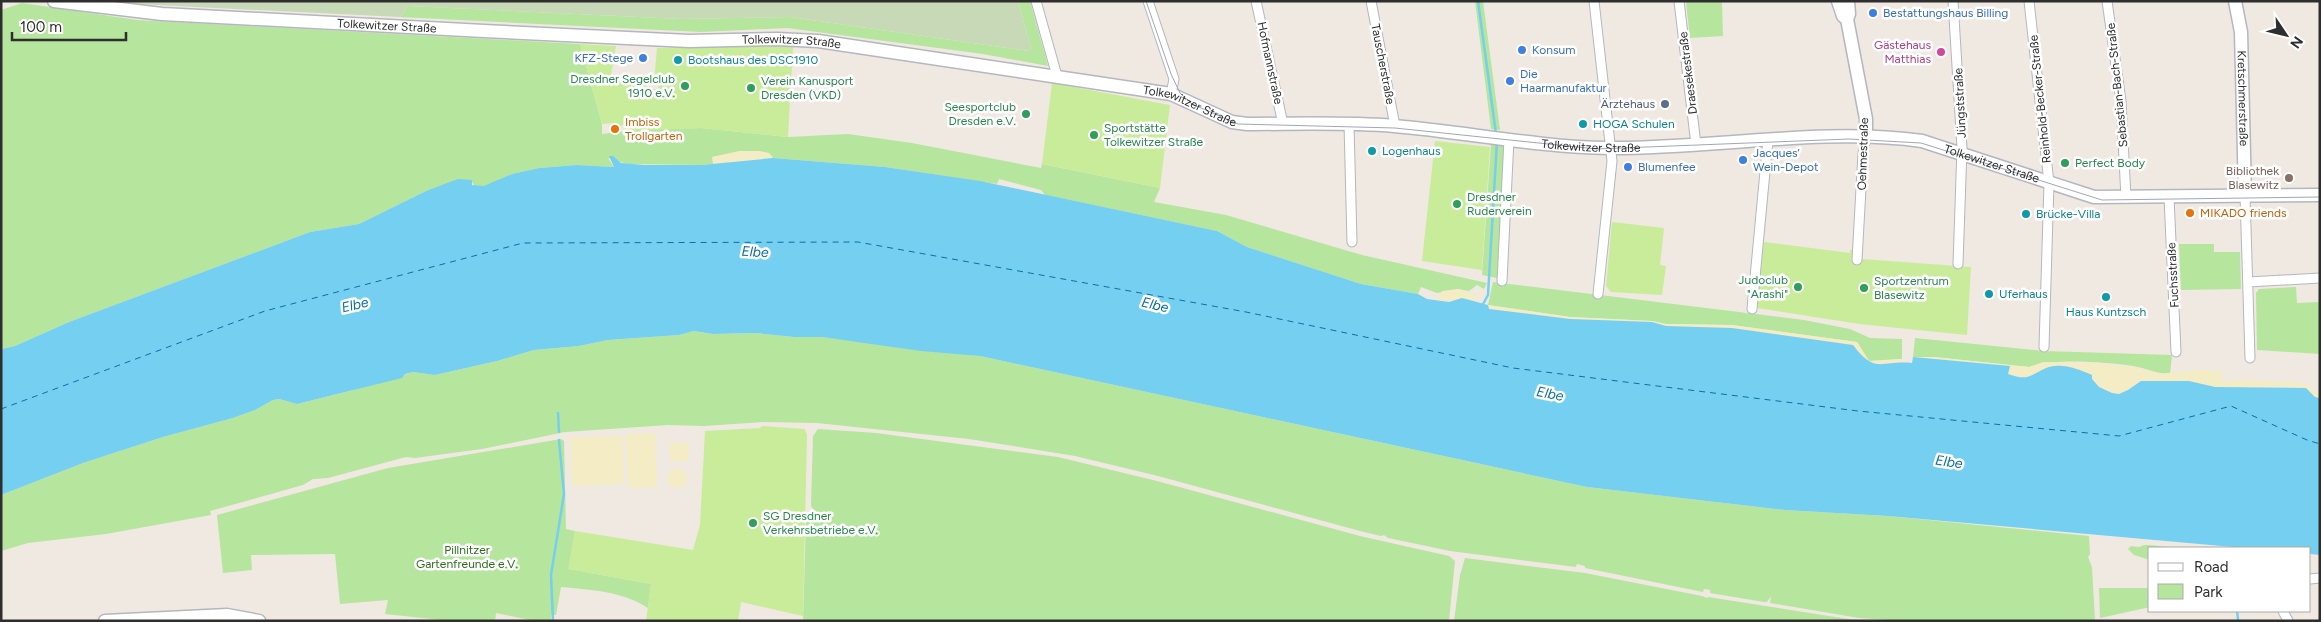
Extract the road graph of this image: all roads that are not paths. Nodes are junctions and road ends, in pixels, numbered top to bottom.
1 (54, 1) edge
2 (1036, 1) edge
3 (1148, 1) edge
4 (1256, 1) edge
5 (1371, 1) edge
6 (1594, 1) edge
7 (1679, 1) edge
8 (1838, 1) edge
9 (1848, 1) edge
10 (1954, 1) edge
11 (2029, 1) edge
12 (2107, 1) edge
13 (2235, 1) edge
14 (1847, 19) junction
15 (1057, 76) junction
16 (1171, 94) junction
17 (1282, 124) junction
18 (1349, 124) junction
19 (1394, 126) junction
20 (1866, 137) junction
21 (1507, 139) junction
22 (1768, 140) junction
23 (1696, 145) junction
24 (1610, 148) junction
25 (1962, 155) junction
26 (2049, 178) junction
27 (2126, 194) junction
28 (2245, 195) junction
29 (2320, 195) edge
30 (2169, 197) junction
31 (1352, 242) dead end
32 (1857, 260) dead end
33 (1958, 264) dead end
34 (2320, 278) edge
35 (1502, 281) dead end
36 (2248, 282) junction
37 (1598, 294) dead end
38 (1752, 309) dead end
39 (2044, 347) dead end
40 (2176, 352) dead end
41 (2250, 358) dead end
42 (105, 621) edge
43 (258, 621) edge

1 - 15 main road, Tolkewitzer Straße
2 - 15 street
3 - 16 street
4 - 17 street, Hofmannstraße
5 - 19 street, Tauscherstraße
6 - 24 street
7 - 23 street, Draesekestraße
8 - 14 main road, Oehmestraße
9 - 14 main road, Oehmestraße
10 - 25 street, Jüngststraße
11 - 26 street, Reinhold-Becker-Straße
12 - 27 street, Sebastian-Bach-Straße
13 - 28 main road, Kretschmerstraße
14 - 20 main road, Oehmestraße
15 - 16 main road, Tolkewitzer Straße
16 - 17 main road, Tolkewitzer Straße
17 - 18 main road, Tolkewitzer Straße
18 - 19 main road, Tolkewitzer Straße
18 - 31 street
19 - 21 main road, Tolkewitzer Straße
20 - 22 main road, Tolkewitzer Straße
20 - 25 main road, Tolkewitzer Straße
20 - 32 street, Oehmestraße
21 - 24 main road, Tolkewitzer Straße
21 - 35 street
22 - 23 main road, Tolkewitzer Straße
22 - 38 street
23 - 24 main road, Tolkewitzer Straße
24 - 37 street
25 - 26 main road, Tolkewitzer Straße
25 - 33 street, Jüngststraße
26 - 27 main road, Tolkewitzer Straße
26 - 39 street, Reinhold-Becker-Straße
27 - 30 main road, Tolkewitzer Straße
28 - 29 main road, Tolkewitzer Straße
28 - 30 main road, Tolkewitzer Straße
28 - 36 street
30 - 40 street, Fuchsstraße
34 - 36 street
36 - 41 street
42 - 43 main road

